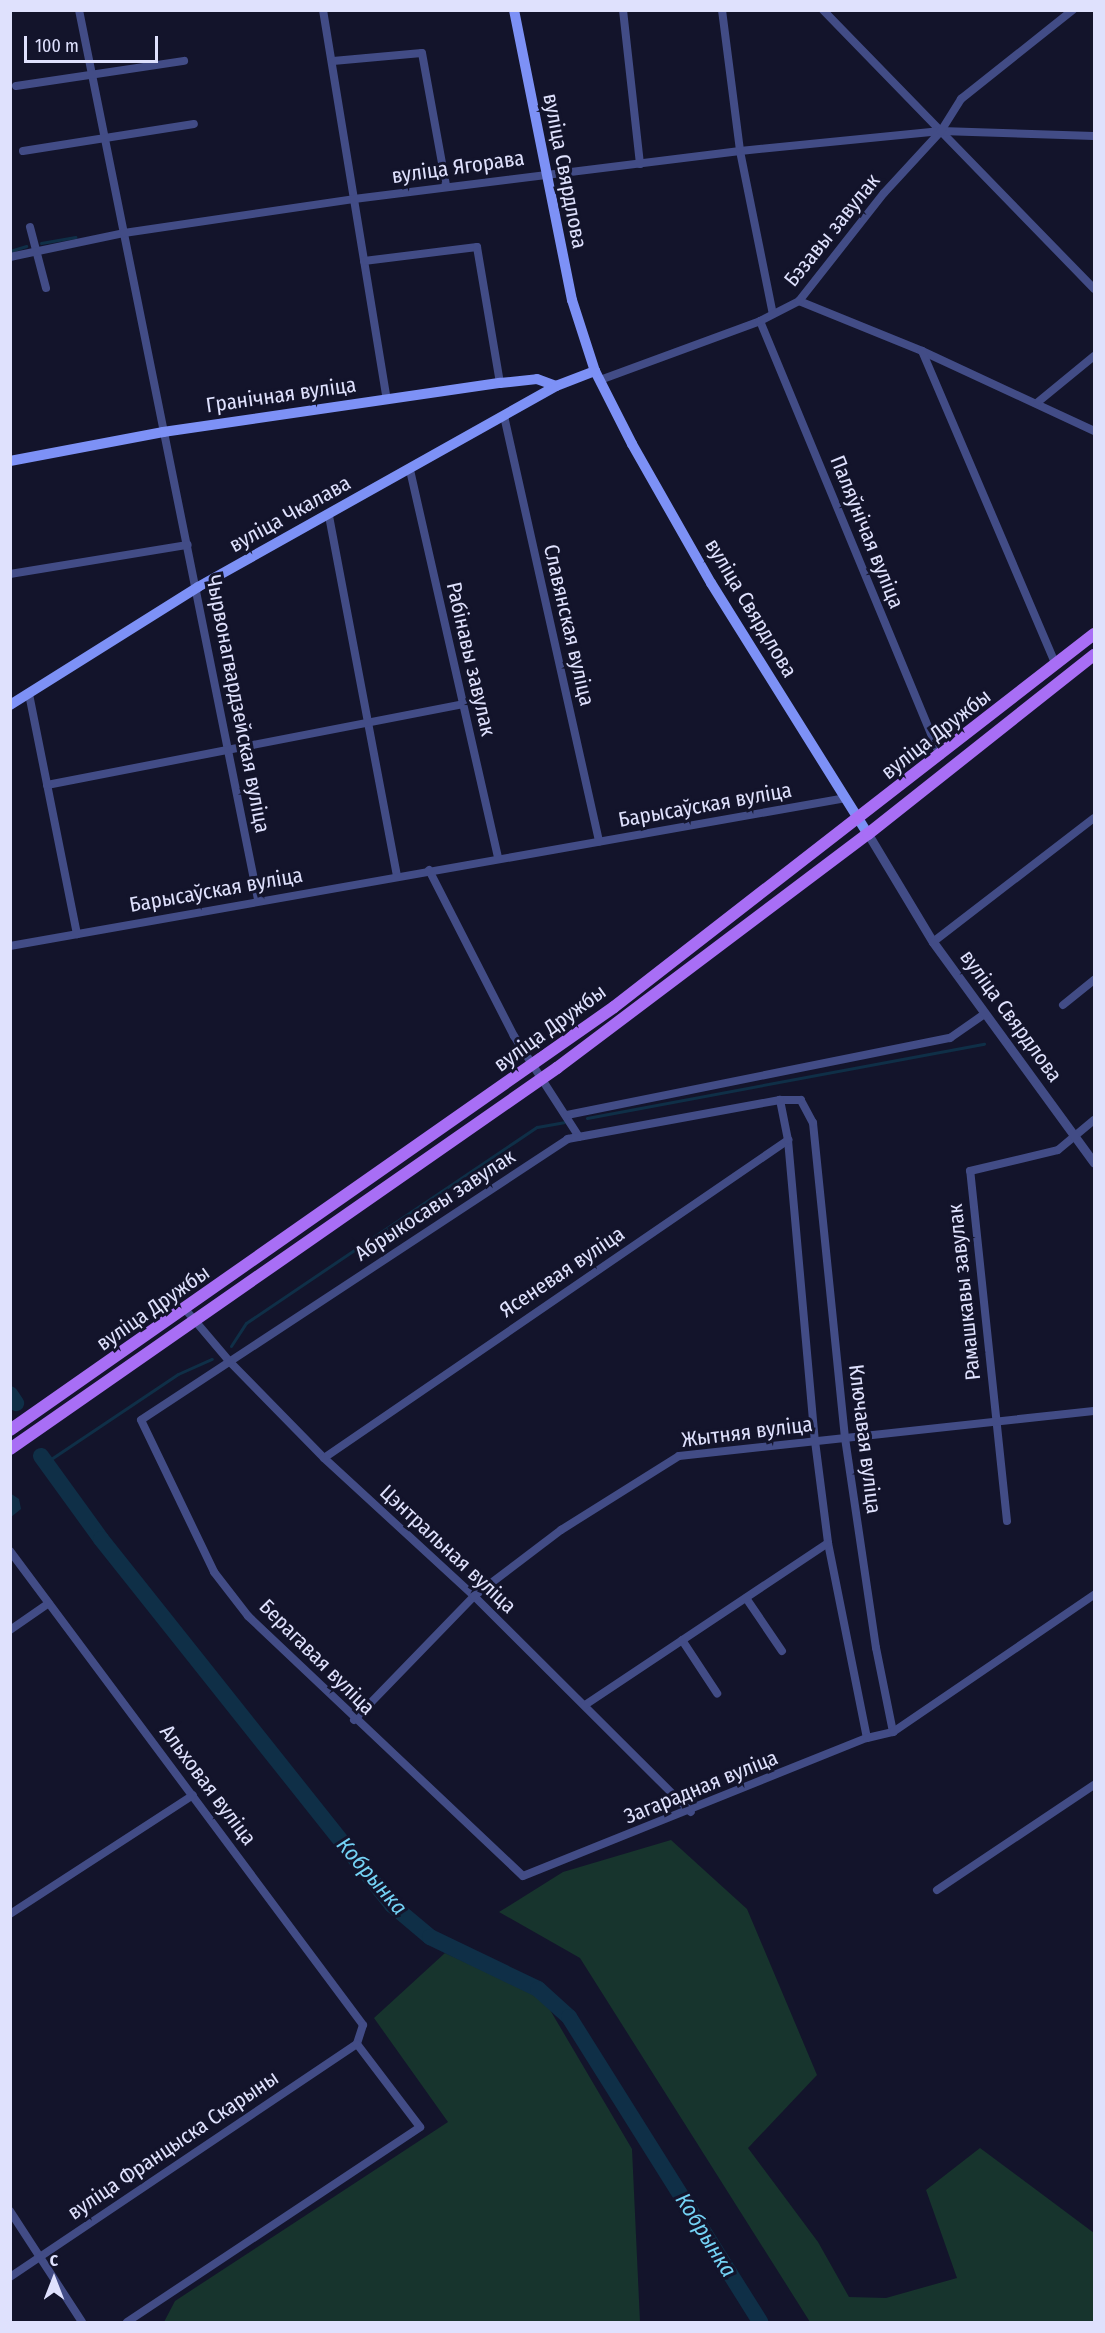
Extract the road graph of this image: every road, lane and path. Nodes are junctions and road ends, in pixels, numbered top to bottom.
1 (79, 10) edge
2 (323, 10) edge
3 (514, 10) edge
4 (622, 10) edge
5 (722, 10) edge
6 (823, 10) edge
7 (1073, 10) edge
8 (333, 61) junction
9 (184, 62) dead end
10 (93, 73) junction
11 (16, 86) dead end
12 (195, 124) dead end
13 (941, 131) junction
14 (1095, 135) edge
15 (105, 136) junction
16 (23, 151) dead end
17 (740, 151) junction
18 (640, 164) junction
19 (544, 173) junction
20 (446, 185) junction
21 (354, 199) junction
22 (30, 227) dead end
23 (124, 233) junction
24 (38, 250) junction
25 (10, 257) edge
26 (364, 261) junction
27 (46, 288) dead end
28 (1095, 289) edge
29 (799, 301) junction
30 (773, 314) junction
31 (760, 321) junction
32 (922, 351) junction
33 (1095, 356) edge
34 (597, 376) junction
35 (500, 383) junction
36 (556, 386) junction
37 (387, 399) junction
38 (1038, 402) junction
39 (504, 416) junction
40 (1095, 431) edge
41 (163, 432) junction
42 (10, 461) edge
43 (410, 470) junction
44 (329, 516) junction
45 (188, 545) junction
46 (10, 574) edge
47 (198, 587) junction
48 (1095, 634) edge
49 (1095, 655) edge
50 (1056, 665) junction
51 (29, 694) junction
52 (463, 704) junction
53 (10, 705) edge
54 (368, 723) junction
55 (229, 748) junction
56 (940, 756) junction
57 (47, 785) junction
58 (846, 798) junction
59 (859, 818) junction
60 (1095, 818) edge
61 (868, 834) junction
62 (599, 842) junction
63 (498, 857) junction
64 (429, 870) junction
65 (397, 876) junction
66 (792, 891) junction
67 (258, 899) junction
68 (77, 934) junction
69 (933, 942) junction
70 (10, 946) edge
71 (1093, 985) edge
72 (1063, 1005) dead end
73 (614, 1007) junction
74 (983, 1015) junction
75 (533, 1065) junction
76 (541, 1078) junction
77 (780, 1100) junction
78 (567, 1116) junction
79 (1095, 1120) edge
80 (462, 1134) junction
81 (1075, 1136) junction
82 (579, 1137) junction
83 (788, 1140) junction
84 (1095, 1163) edge
85 (261, 1256) junction
86 (185, 1309) junction
87 (195, 1322) junction
88 (230, 1362) junction
89 (1095, 1411) edge
90 (141, 1420) joint
91 (995, 1422) junction
92 (10, 1432) edge
93 (845, 1438) junction
94 (814, 1442) junction
95 (10, 1449) edge
96 (324, 1458) junction
97 (1007, 1521) dead end
98 (828, 1543) junction
99 (10, 1551) edge
100 (1095, 1595) edge
101 (474, 1596) junction
102 (746, 1598) junction
103 (49, 1603) junction
104 (10, 1630) edge
105 (682, 1640) junction
106 (782, 1651) dead end
107 (717, 1693) dead end
108 (585, 1705) junction
109 (354, 1720) junction
110 (893, 1732) junction
111 (867, 1738) junction
112 (1095, 1785) edge
113 (194, 1795) junction
114 (691, 1812) junction
115 (523, 1876) joint
116 (937, 1890) dead end
117 (10, 1914) edge
118 (357, 2044) junction
119 (10, 2211) edge
120 (39, 2257) junction
121 (10, 2277) edge
122 (82, 2322) edge
123 (127, 2322) edge

1 - 10 street, Чырвонагвардзейская вуліца
2 - 8 street
3 - 19 main road, вуліца Свярдлова
4 - 18 street
5 - 17 street
6 - 13 street
7 - 13 street, Бэзавы завулак
8 - 20 street
8 - 21 street
9 - 10 street
10 - 11 street
10 - 15 street, Чырвонагвардзейская вуліца
12 - 15 street
13 - 14 street, вуліца Ягорава
13 - 17 street, вуліца Ягорава
13 - 28 street
13 - 29 street, Бэзавы завулак
15 - 16 street
15 - 23 street, Чырвонагвардзейская вуліца
17 - 18 street, вуліца Ягорава
17 - 30 street
18 - 19 street, вуліца Ягорава
19 - 20 street, вуліца Ягорава
19 - 34 main road, вуліца Свярдлова
20 - 21 street, вуліца Ягорава
21 - 23 street, вуліца Ягорава
21 - 26 street
22 - 24 street
23 - 24 street
23 - 41 street, Чырвонагвардзейская вуліца
24 - 25 street
24 - 27 street
26 - 35 street
26 - 37 street
29 - 30 street, Бэзавы завулак
29 - 32 street
30 - 31 street, Бэзавы завулак
31 - 34 street, Бэзавы завулак
31 - 56 street, Паляўнічая вуліца
32 - 38 street
32 - 50 street
33 - 38 street
34 - 36 main road, вуліца Чкалава
34 - 58 main road, вуліца Свярдлова
35 - 36 main road, Гранічная вуліца
35 - 37 main road, Гранічная вуліца
36 - 39 main road, вуліца Чкалава
37 - 41 main road, Гранічная вуліца
38 - 40 street
39 - 43 main road, вуліца Чкалава
39 - 62 street, Славянская вуліца
41 - 42 main road, Гранічная вуліца
41 - 45 street, Чырвонагвардзейская вуліца
43 - 44 main road, вуліца Чкалава
43 - 52 street, Рабінавы завулак
44 - 47 main road, вуліца Чкалава
44 - 54 street
45 - 46 street
45 - 47 street, Чырвонагвардзейская вуліца
47 - 51 main road, вуліца Чкалава
47 - 55 street, Чырвонагвардзейская вуліца
48 - 50 main road, вуліца Дружбы
49 - 61 main road, вуліца Дружбы
50 - 56 main road, вуліца Дружбы
51 - 53 main road, вуліца Чкалава
51 - 57 street
52 - 54 street
52 - 63 street, Рабінавы завулак
54 - 55 street
54 - 65 street
55 - 57 street
55 - 67 street, Чырвонагвардзейская вуліца
56 - 59 main road, вуліца Дружбы
56 - 61 main road
57 - 68 street
58 - 59 main road, вуліца Свярдлова
58 - 62 street, Барысаўская вуліца
59 - 61 main road, вуліца Свярдлова
59 - 66 main road
59 - 73 main road, вуліца Дружбы
60 - 69 street
61 - 66 main road, вуліца Дружбы
61 - 69 street, вуліца Свярдлова
62 - 63 street, Барысаўская вуліца
63 - 64 street, Барысаўская вуліца
64 - 65 street, Барысаўская вуліца
64 - 75 street
65 - 67 street, Барысаўская вуліца
66 - 76 main road, вуліца Дружбы
67 - 68 street, Барысаўская вуліца
68 - 70 street, Барысаўская вуліца
69 - 74 street, вуліца Свярдлова
71 - 72 street
73 - 75 main road, вуліца Дружбы
73 - 76 main road
74 - 78 street
74 - 81 street, вуліца Свярдлова
75 - 76 street
75 - 80 main road
75 - 85 main road, вуліца Дружбы
76 - 78 street
76 - 80 main road, вуліца Дружбы
77 - 82 street, Абрыкосавы завулак
77 - 83 street
77 - 93 street, Ключавая вуліца
78 - 82 street
79 - 81 street
80 - 87 main road, вуліца Дружбы
81 - 84 street, вуліца Свярдлова
81 - 91 street, Рамашкавы завулак
82 - 88 street, Абрыкосавы завулак
83 - 94 street
83 - 96 street, Ясеневая вуліца
85 - 86 main road, вуліца Дружбы
85 - 87 main road
86 - 87 street, Цэнтральная вуліца
86 - 92 main road, вуліца Дружбы
87 - 88 street, Цэнтральная вуліца
87 - 95 main road, вуліца Дружбы
88 - 90 street, Абрыкосавы завулак
88 - 96 street, Цэнтральная вуліца
89 - 91 street, Жытняя вуліца
90 - 109 street, Берагавая вуліца
91 - 93 street, Жытняя вуліца
91 - 97 street, Рамашкавы завулак
93 - 94 street, Жытняя вуліца
93 - 110 street, Ключавая вуліца
94 - 98 street
94 - 101 street, Жытняя вуліца
96 - 101 street, Цэнтральная вуліца
98 - 102 street
98 - 111 street
99 - 103 street, Альховая вуліца
100 - 110 street
101 - 108 street, Цэнтральная вуліца
101 - 109 street, Жытняя вуліца
102 - 105 street
102 - 106 street
103 - 104 street
103 - 113 street, Альховая вуліца
105 - 107 street
105 - 108 street
108 - 114 street, Цэнтральная вуліца
109 - 115 street, Берагавая вуліца
110 - 111 street, Загарадная вуліца
111 - 114 street, Загарадная вуліца
112 - 116 street
113 - 117 street
113 - 118 street, Альховая вуліца
114 - 115 street, Загарадная вуліца
118 - 120 street, вуліца Францыска Скарыны
118 - 123 street
119 - 120 street
120 - 121 street, вуліца Францыска Скарыны
120 - 122 street

